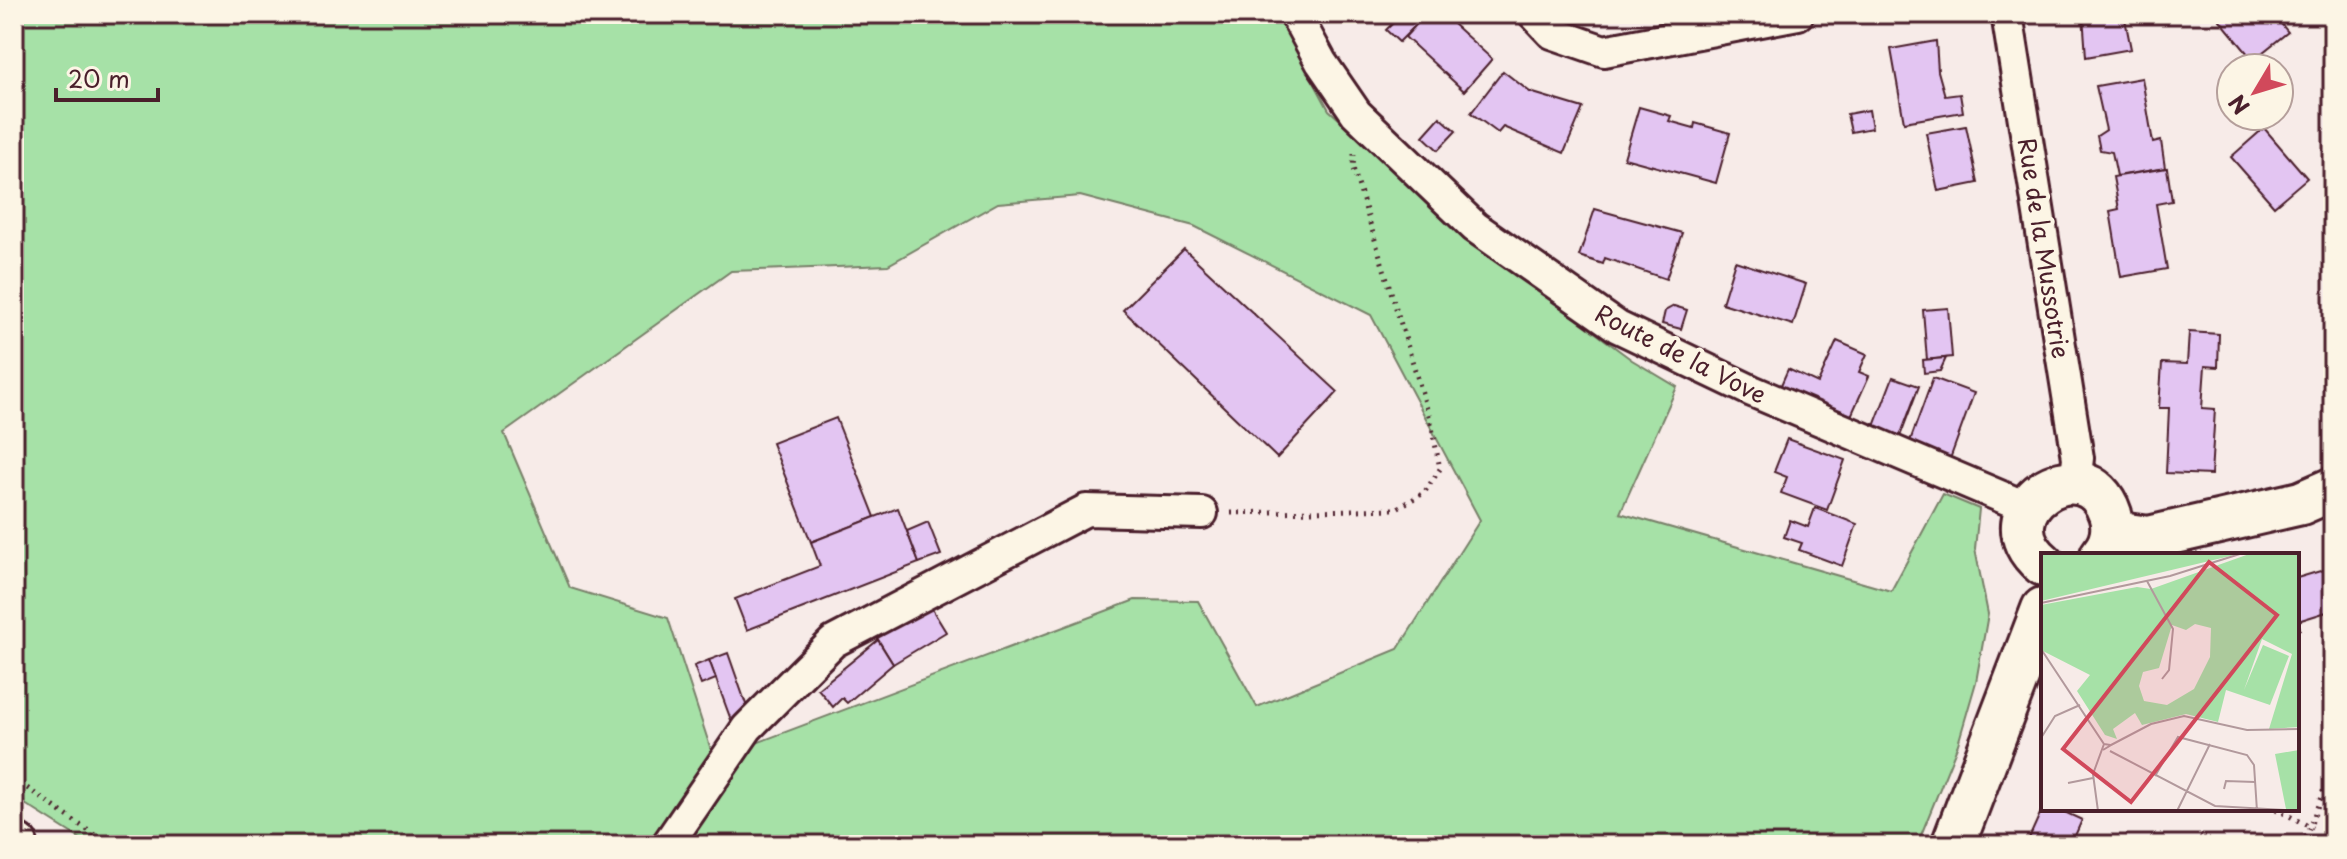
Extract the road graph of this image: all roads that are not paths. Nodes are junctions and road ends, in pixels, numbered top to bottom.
1 (1295, 14) edge
2 (1534, 14) edge
3 (1798, 14) edge
4 (2007, 14) edge
5 (2075, 483) junction
6 (2333, 489) edge
7 (2028, 508) junction
8 (1202, 513) road end
9 (2108, 544) edge
10 (2041, 562) edge
11 (2041, 614) edge
12 (667, 845) edge
13 (1953, 845) edge

1 - 7 street, Route de la Vove
2 - 3 street
4 - 5 street, Rue de la Mussotrie
5 - 7 street
5 - 9 street
6 - 9 street
7 - 10 street
8 - 12 street
11 - 13 street

